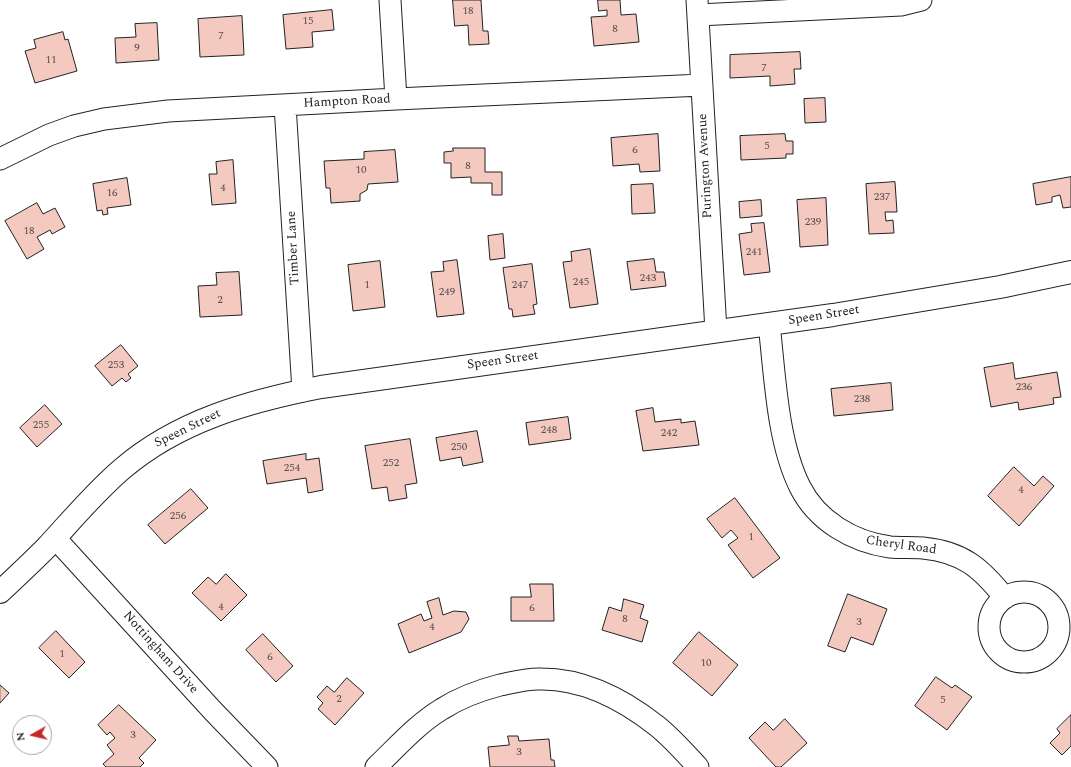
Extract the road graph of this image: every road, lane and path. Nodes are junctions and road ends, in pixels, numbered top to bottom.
1 (390, 0) edge
2 (921, 0) edge
3 (697, 8) edge
4 (702, 85) junction
5 (396, 99) junction
6 (285, 105) junction
7 (0, 159) edge
8 (1071, 272) edge
9 (769, 324) junction
10 (716, 331) junction
11 (303, 391) junction
12 (55, 538) junction
13 (0, 592) edge
14 (1005, 598) dead end
15 (267, 767) edge
16 (376, 767) edge
17 (698, 767) edge

1 - 5 street
2 - 3 street
3 - 4 street, Purington Avenue
4 - 5 street, Hampton Road
4 - 10 street, Purington Avenue
5 - 6 street, Hampton Road
6 - 7 street, Hampton Road
6 - 11 street, Timber Lane
8 - 9 street, Speen Street
9 - 10 street, Speen Street
9 - 14 street, Cheryl Road
10 - 11 street, Speen Street
11 - 12 street, Speen Street
12 - 13 street, Speen Street
12 - 15 street, Nottingham Drive
16 - 17 street

